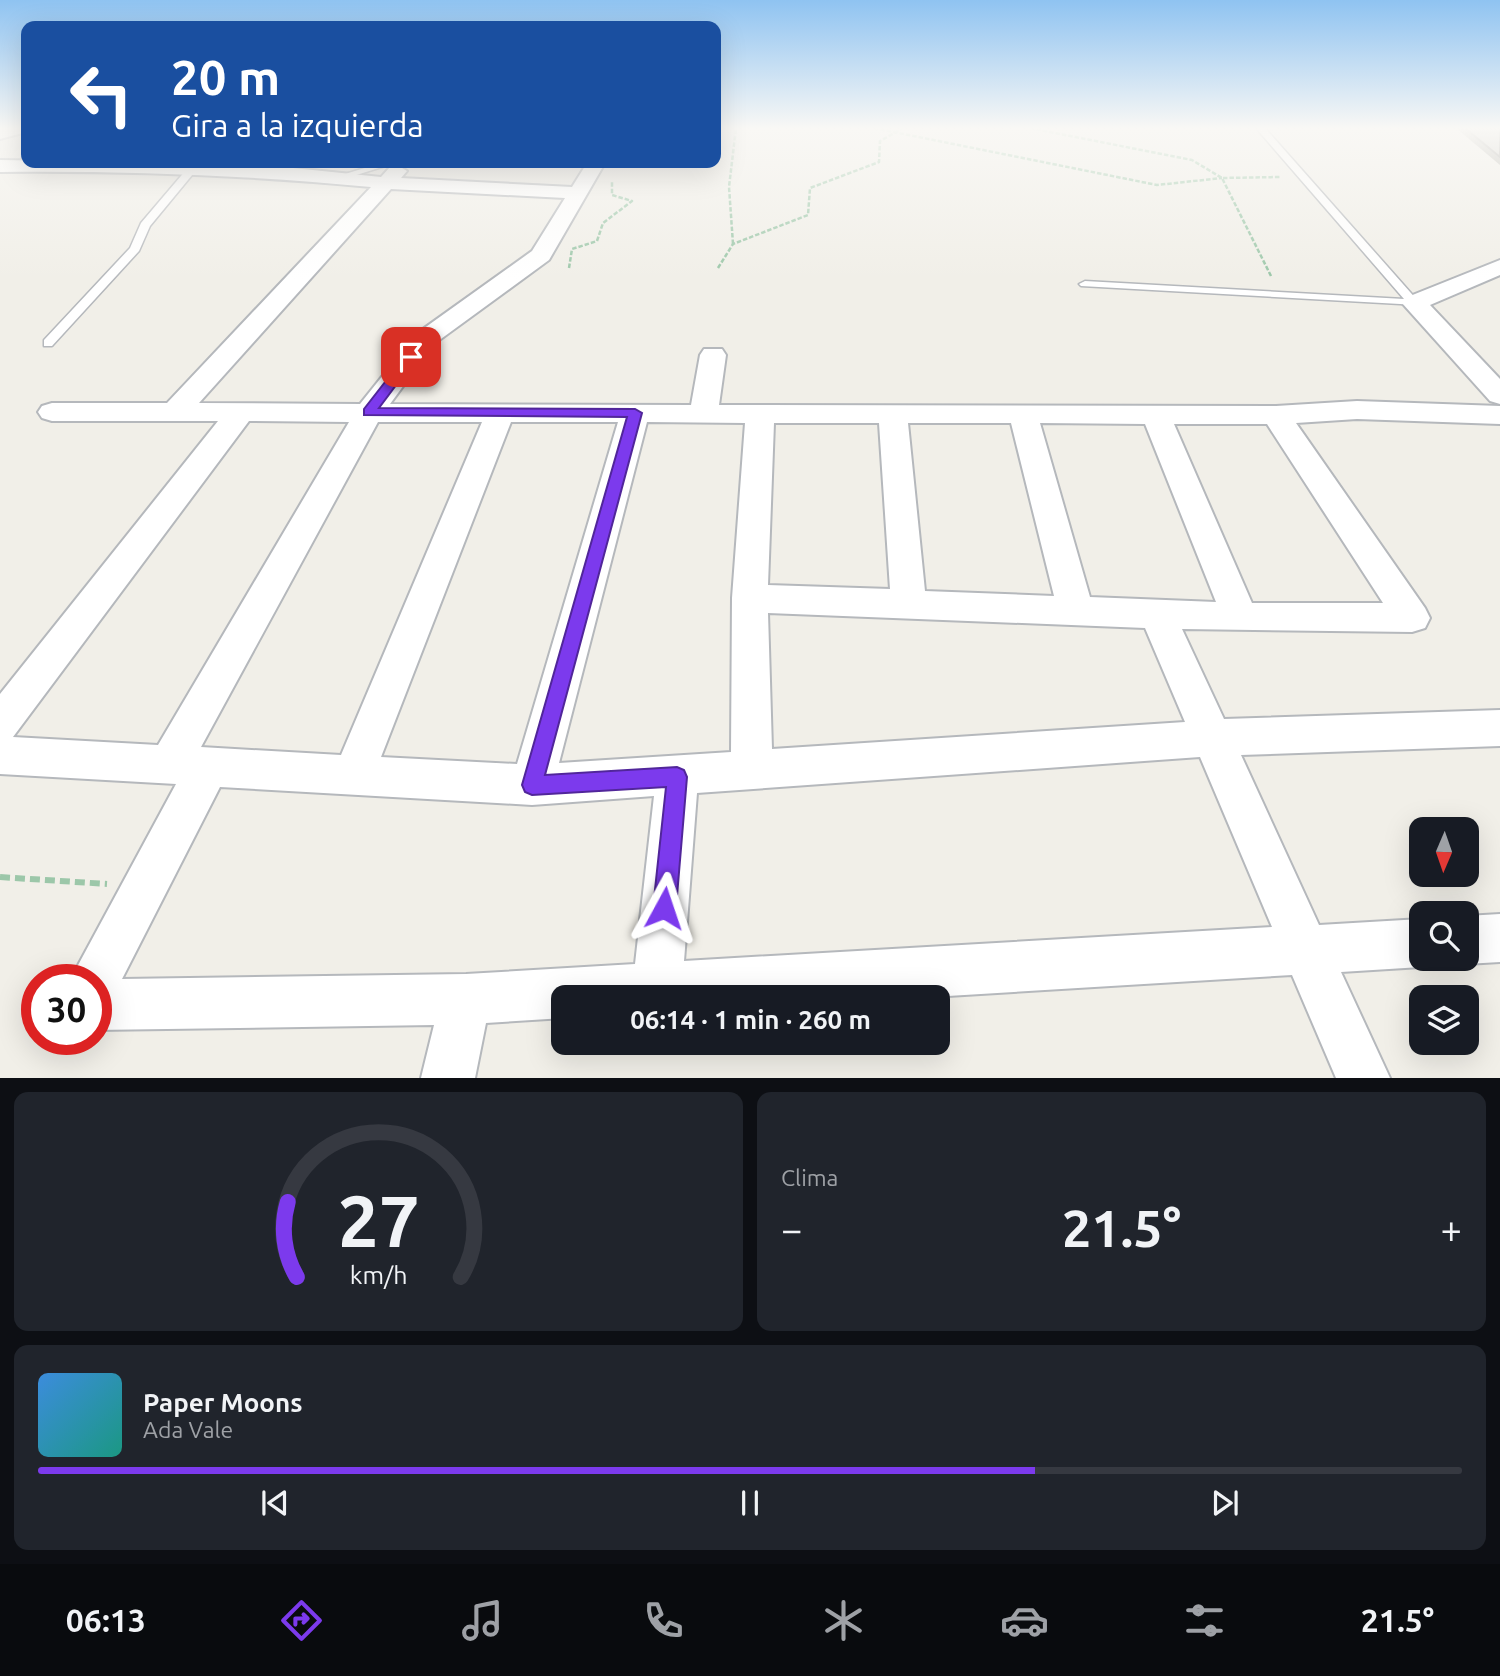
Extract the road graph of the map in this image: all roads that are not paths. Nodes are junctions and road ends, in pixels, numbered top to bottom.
1 (184, 178) edge
2 (383, 178) edge
3 (438, 178) edge
4 (593, 178) edge
5 (1306, 178) edge
6 (578, 193) junction
7 (1500, 267) edge
8 (1085, 284) dead end
9 (1413, 303) junction
10 (48, 343) dead end
11 (713, 355) dead end
12 (1500, 395) edge
13 (176, 411) junction
14 (52, 412) dead end
15 (241, 412) junction
16 (369, 412) junction
17 (500, 413) junction
18 (635, 413) junction
19 (704, 413) junction
20 (760, 413) junction
21 (893, 414) junction
22 (1023, 414) junction
23 (1155, 414) junction
24 (1276, 415) junction
25 (1500, 415) edge
26 (750, 598) junction
27 (909, 604) junction
28 (1076, 611) junction
29 (1157, 614) junction
30 (1240, 617) junction
31 (0, 724) edge
32 (1500, 728) edge
33 (1213, 738) junction
34 (0, 755) edge
35 (189, 766) junction
36 (752, 769) junction
37 (353, 775) junction
38 (677, 777) junction
39 (532, 785) junction
40 (1500, 938) edge
41 (1479, 939) edge
42 (1409, 944) edge
43 (1307, 950) junction
44 (104, 964) edge
45 (657, 985) edge
46 (692, 985) edge
47 (551, 994) edge
48 (466, 999) junction
49 (112, 1005) edge
50 (448, 1077) edge
51 (1363, 1077) edge

1 - 10 lane
2 - 13 street
3 - 6 street
4 - 6 street
5 - 9 lane
6 - 16 street
7 - 9 street
8 - 9 lane
9 - 12 street
11 - 19 street
13 - 14 street
13 - 15 street
15 - 16 street
15 - 31 street
16 - 17 street
16 - 35 street
17 - 18 street
17 - 37 street
18 - 19 street
18 - 39 street
19 - 20 street
20 - 21 street
20 - 26 street
21 - 22 street
21 - 27 street
22 - 23 street
22 - 28 street
23 - 24 street
23 - 30 street
24 - 25 street
24 - 30 street
26 - 27 street
26 - 36 street
27 - 28 street
28 - 29 street
29 - 30 street
29 - 33 street
32 - 33 street
33 - 36 street
33 - 43 street
34 - 35 street
35 - 37 street
35 - 44 street
36 - 38 street
37 - 39 street
38 - 39 street
38 - 45 street
40 - 41 street
42 - 43 street
43 - 46 street
43 - 51 street
47 - 48 street
48 - 49 street
48 - 50 street

